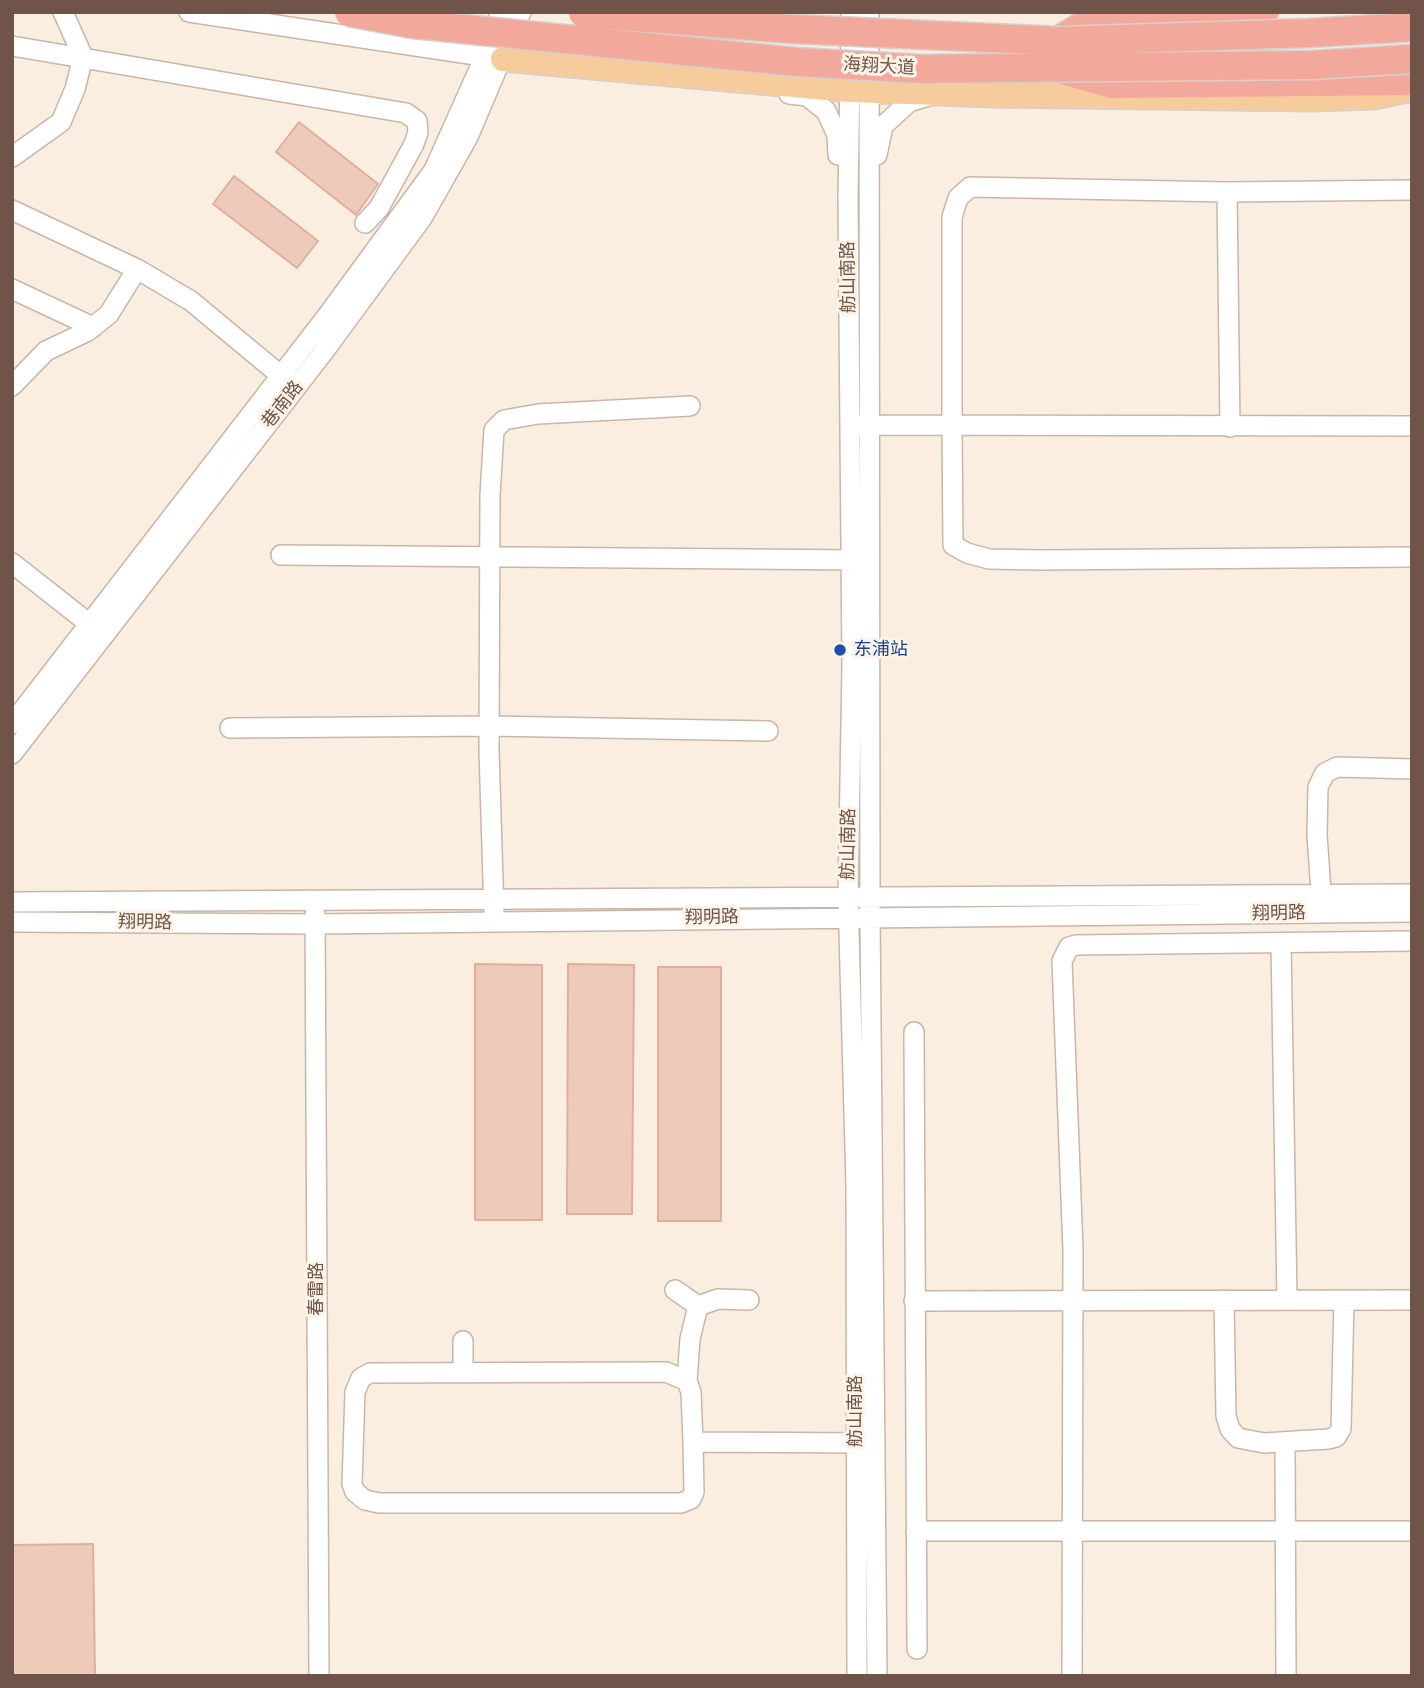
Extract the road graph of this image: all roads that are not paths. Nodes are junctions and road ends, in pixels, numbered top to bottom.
1 (62, 12) edge
2 (189, 12) edge
3 (349, 12) edge
4 (501, 12) edge
5 (521, 12) edge
6 (574, 12) edge
7 (851, 12) edge
8 (869, 12) edge
9 (1264, 12) edge
10 (1412, 26) edge
11 (1058, 41) junction
12 (12, 46) edge
13 (83, 57) junction
14 (494, 57) junction
15 (1412, 59) edge
16 (1059, 69) junction
17 (725, 77) junction
18 (1412, 81) edge
19 (1412, 89) edge
20 (859, 90) junction
21 (951, 93) junction
22 (12, 157) edge
23 (1412, 190) edge
24 (1227, 192) junction
25 (12, 209) edge
26 (365, 223) dead end
27 (136, 269) junction
28 (849, 284) junction
29 (870, 285) junction
30 (12, 289) edge
31 (93, 327) junction
32 (288, 382) junction
33 (12, 386) edge
34 (690, 406) dead end
35 (860, 425) junction
36 (952, 425) junction
37 (1230, 426) junction
38 (1412, 426) edge
39 (282, 555) dead end
40 (492, 556) junction
41 (1412, 557) edge
42 (861, 560) junction
43 (12, 563) edge
44 (97, 630) junction
45 (12, 724) edge
46 (489, 726) junction
47 (230, 728) dead end
48 (768, 731) dead end
49 (12, 754) edge
50 (1412, 769) edge
51 (1412, 894) edge
52 (848, 895) junction
53 (494, 900) junction
54 (12, 902) edge
55 (315, 903) junction
56 (1322, 904) junction
57 (870, 906) junction
58 (1412, 912) edge
59 (849, 916) junction
60 (12, 922) edge
61 (495, 922) junction
62 (315, 924) junction
63 (1412, 942) edge
64 (1281, 943) junction
65 (914, 1032) dead end
66 (675, 1290) dead end
67 (1073, 1298) junction
68 (749, 1300) dead end
69 (1224, 1300) junction
70 (1287, 1300) junction
71 (1344, 1300) junction
72 (1412, 1300) edge
73 (914, 1301) junction
74 (698, 1306) junction
75 (463, 1341) dead end
76 (463, 1372) junction
77 (687, 1381) junction
78 (693, 1442) junction
79 (866, 1443) junction
80 (1285, 1443) junction
81 (1071, 1530) junction
82 (916, 1531) junction
83 (1287, 1531) junction
84 (1412, 1531) edge
85 (917, 1649) dead end
86 (319, 1676) edge
87 (857, 1676) edge
88 (877, 1676) edge
89 (1072, 1676) edge
90 (1286, 1676) edge

1 - 13 street
2 - 14 street
3 - 16 highway, 海翔大道, bridge
4 - 14 street
5 - 14 street, 巷南路
6 - 11 highway, 海翔大道, bridge
7 - 20 street, 舫山南路
8 - 20 street, 舫山南路
9 - 11 highway
10 - 11 highway, 海翔大道, bridge
12 - 13 street
13 - 22 street
13 - 26 street
14 - 17 main road
14 - 32 street, 巷南路
15 - 16 highway, 海翔大道, bridge
16 - 18 highway
17 - 20 main road
17 - 28 street
19 - 21 main road
20 - 21 main road
20 - 28 street, 舫山南路
20 - 29 street, 舫山南路
21 - 29 street
23 - 24 street
24 - 36 street
24 - 37 street
25 - 27 street
27 - 31 street
27 - 32 street
28 - 35 street, 舫山南路
29 - 35 street, 舫山南路
30 - 31 street
31 - 33 street
32 - 44 street, 巷南路
34 - 40 street
35 - 36 street
35 - 42 street, 舫山南路
36 - 37 street
36 - 41 street
37 - 38 street
39 - 40 street
40 - 42 street
40 - 46 street
42 - 52 street, 舫山南路
42 - 57 street, 舫山南路
43 - 44 street
44 - 45 street, 巷南路
44 - 49 street, 巷南路
46 - 47 street
46 - 48 street
46 - 53 street
50 - 56 street
51 - 56 street, 翔明路
52 - 53 street, 翔明路
52 - 57 street, 翔明路
52 - 59 street, 舫山南路
53 - 55 street, 翔明路
53 - 61 street
54 - 55 street, 翔明路
55 - 62 street, 春雷路
56 - 57 street, 翔明路
56 - 58 street, 翔明路
57 - 59 street, 翔明路
57 - 79 street, 舫山南路
59 - 61 street, 翔明路
59 - 79 street, 舫山南路
60 - 62 street, 翔明路
61 - 62 street, 翔明路
62 - 86 street, 春雷路
63 - 64 street
64 - 67 street
64 - 70 street
65 - 73 street
66 - 74 street
67 - 69 street
67 - 73 street
67 - 81 street
68 - 74 street
69 - 70 street
69 - 80 street
70 - 71 street
71 - 72 street
71 - 80 street
73 - 82 street
74 - 77 street
75 - 76 street
76 - 77 street
76 - 78 street
77 - 78 street
78 - 79 street
79 - 87 street, 舫山南路
79 - 88 street, 舫山南路
80 - 83 street
81 - 82 street
81 - 83 street
81 - 89 street
82 - 85 street
83 - 84 street
83 - 90 street

